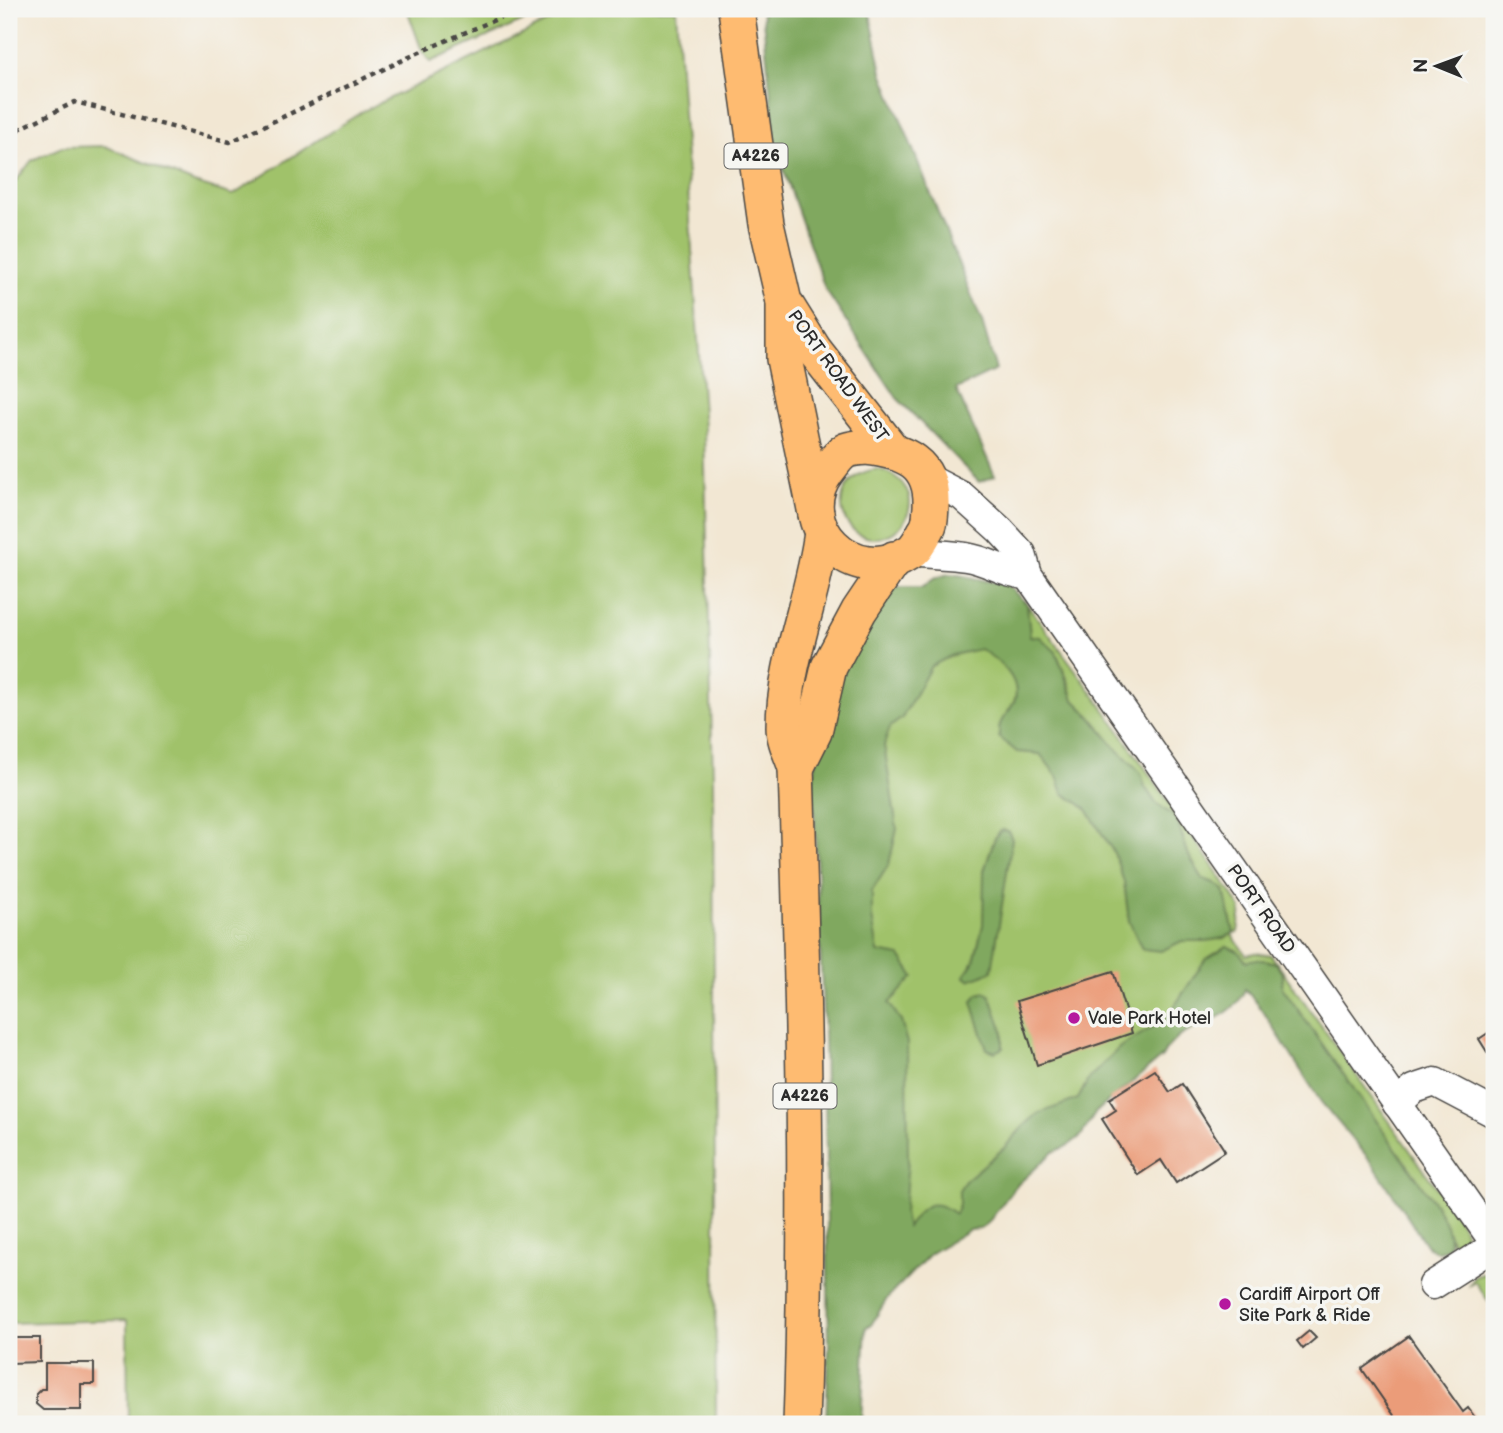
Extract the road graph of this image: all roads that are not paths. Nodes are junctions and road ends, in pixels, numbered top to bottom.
1 (736, 9) edge
2 (783, 302) junction
3 (892, 450) junction
4 (925, 477) junction
5 (819, 523) junction
6 (903, 555) junction
7 (1028, 575) junction
8 (796, 768) junction
9 (1397, 1104) junction
10 (1494, 1113) edge
11 (1494, 1244) edge
12 (1433, 1285) dead end
13 (802, 1424) edge

1 - 2 main road, PORT ROAD WEST / A4226
2 - 3 main road, PORT ROAD WEST / A4226
2 - 5 main road, PORT ROAD WEST / A4226
3 - 4 main road, A4226
3 - 5 main road, A4226
4 - 6 main road, A4226
4 - 7 street, PORT ROAD
5 - 6 main road
5 - 8 main road, A4226
6 - 7 street
6 - 8 main road, A4226
7 - 9 street, PORT ROAD
8 - 13 main road, A4226
9 - 10 street
9 - 11 street, PORT ROAD
11 - 12 street

